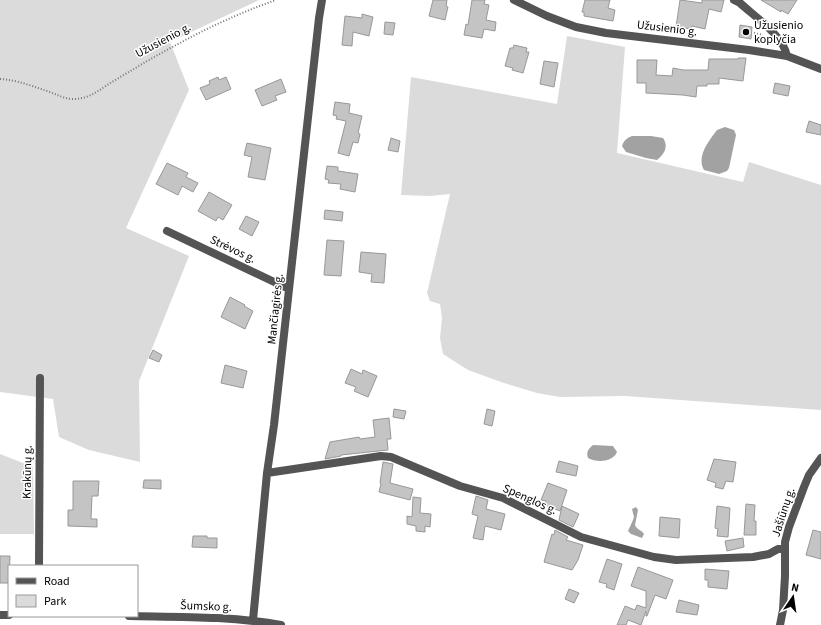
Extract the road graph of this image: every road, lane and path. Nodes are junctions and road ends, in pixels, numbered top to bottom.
1 (276, 0) edge
2 (322, 0) edge
3 (514, 0) edge
4 (734, 0) edge
5 (787, 56) junction
6 (821, 69) edge
7 (0, 79) edge
8 (167, 231) dead end
9 (289, 289) junction
10 (40, 378) dead end
11 (821, 458) edge
12 (267, 473) junction
13 (784, 549) junction
14 (39, 565) edge
15 (138, 616) edge
16 (253, 620) junction
17 (281, 625) edge
18 (780, 625) edge

1 - 7 path, Užusienio g.
2 - 9 street, Mančiagirės g.
3 - 5 street, Užusienio g.
4 - 5 street
5 - 6 street, Užusienio g.
8 - 9 street, Strėvos g.
9 - 12 street, Mančiagirės g.
10 - 14 street, Krakūnų g.
11 - 13 street, Jašiūnų g.
12 - 13 street, Spenglos g.
12 - 16 street, Mančiagirės g.
13 - 18 street, Jašiūnų g.
15 - 16 street, Šumsko g.
16 - 17 street, Šumsko g.

